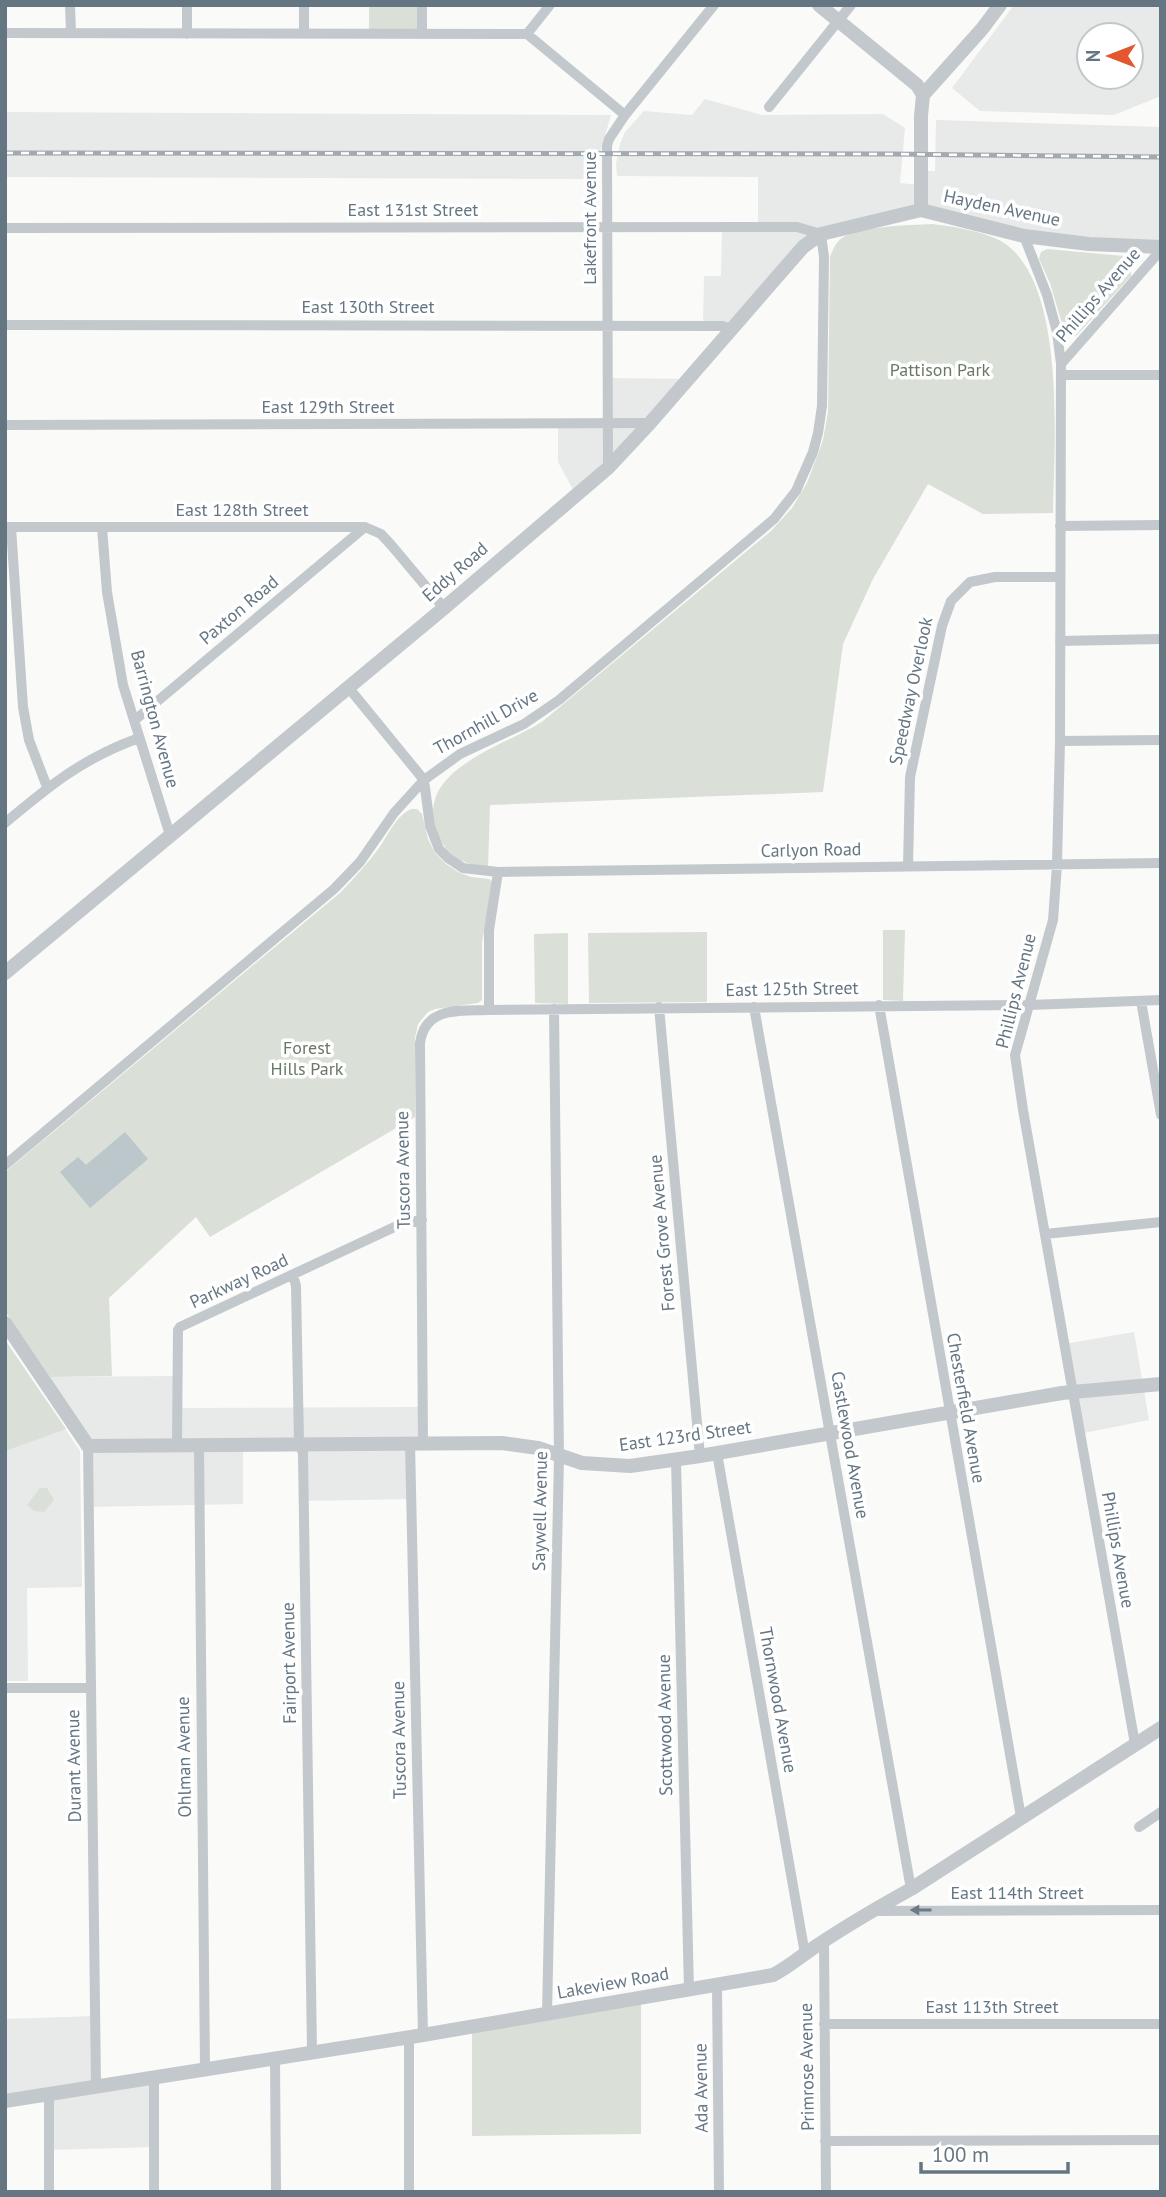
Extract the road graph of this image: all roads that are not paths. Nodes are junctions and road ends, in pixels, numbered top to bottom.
1 (70, 5) edge
2 (187, 5) edge
3 (304, 5) edge
4 (422, 5) edge
5 (550, 5) edge
6 (714, 5) edge
7 (819, 5) edge
8 (851, 5) edge
9 (1000, 5) edge
10 (838, 21) junction
11 (5, 33) edge
12 (71, 33) junction
13 (187, 34) junction
14 (304, 34) junction
15 (422, 34) junction
16 (527, 34) junction
17 (923, 95) junction
18 (769, 107) dead end
19 (625, 115) junction
20 (921, 210) junction
21 (606, 227) junction
22 (5, 228) edge
23 (821, 234) junction
24 (1024, 236) junction
25 (1161, 248) edge
26 (5, 325) edge
27 (608, 325) junction
28 (730, 329) junction
29 (1062, 370) junction
30 (1161, 375) edge
31 (650, 423) junction
32 (608, 424) junction
33 (5, 425) edge
34 (608, 468) junction
35 (1161, 525) edge
36 (1060, 526) junction
37 (8, 527) edge
38 (102, 527) junction
39 (365, 527) junction
40 (1060, 576) junction
41 (444, 608) junction
42 (1161, 639) edge
43 (1060, 640) junction
44 (348, 687) junction
45 (135, 720) junction
46 (139, 738) junction
47 (1161, 740) edge
48 (1060, 741) junction
49 (424, 780) junction
50 (47, 787) junction
51 (5, 823) edge
52 (170, 835) junction
53 (1161, 863) edge
54 (1057, 864) junction
55 (908, 866) junction
56 (498, 872) junction
57 (5, 973) edge
58 (1161, 1000) edge
59 (1141, 1001) junction
60 (1030, 1004) junction
61 (879, 1006) junction
62 (659, 1007) junction
63 (754, 1007) junction
64 (554, 1009) junction
65 (489, 1010) junction
66 (426, 1024) joint
67 (1161, 1115) edge
68 (5, 1165) edge
69 (422, 1220) junction
70 (1161, 1222) edge
71 (1045, 1234) junction
72 (293, 1275) junction
73 (5, 1323) edge
74 (1161, 1384) edge
75 (1072, 1392) junction
76 (949, 1412) junction
77 (830, 1433) junction
78 (299, 1443) junction
79 (417, 1443) junction
80 (177, 1445) junction
81 (199, 1445) junction
82 (88, 1446) junction
83 (718, 1453) junction
84 (700, 1456) junction
85 (559, 1457) junction
86 (676, 1460) junction
87 (5, 1688) edge
88 (91, 1688) junction
89 (1161, 1728) edge
90 (1135, 1744) junction
91 (1161, 1812) edge
92 (1021, 1817) junction
93 (1139, 1826) dead end
94 (911, 1889) junction
95 (1161, 1910) edge
96 (873, 1911) junction
97 (824, 1942) junction
98 (805, 1954) junction
99 (717, 1985) junction
100 (689, 1990) junction
101 (547, 2014) junction
102 (824, 2024) junction
103 (1161, 2024) edge
104 (416, 2036) junction
105 (312, 2052) junction
106 (275, 2058) junction
107 (205, 2069) junction
108 (154, 2078) junction
109 (96, 2085) junction
110 (49, 2095) junction
111 (5, 2101) edge
112 (1161, 2140) edge
113 (825, 2141) junction
114 (49, 2192) edge
115 (154, 2192) edge
116 (276, 2192) edge
117 (408, 2192) edge
118 (719, 2192) edge
119 (826, 2192) edge

1 - 12 street
2 - 13 street
3 - 14 street
4 - 15 street
5 - 16 street
6 - 19 street, Lakefront Avenue
7 - 10 street
8 - 10 street
9 - 17 street
10 - 17 street
10 - 18 street
11 - 12 street
12 - 13 street
13 - 14 street
14 - 15 street
15 - 16 street
16 - 19 street
17 - 20 street, Hayden Avenue
19 - 21 street, Lakefront Avenue
20 - 23 street, Eddy Road
20 - 24 street, Hayden Avenue
21 - 22 street, East 131st Street
21 - 23 street, East 131st Street
21 - 27 street, Lakefront Avenue
23 - 28 street, Eddy Road
23 - 49 street, Thornhill Drive
24 - 25 street, Hayden Avenue
24 - 29 street, Phillips Avenue
25 - 29 street, Phillips Avenue
26 - 27 street, East 130th Street
27 - 28 street, East 130th Street
27 - 32 street, Lakefront Avenue
28 - 31 street, Eddy Road
29 - 30 street
29 - 36 street, Phillips Avenue
31 - 32 street, East 129th Street
31 - 34 street, Eddy Road
32 - 33 street, East 129th Street
32 - 34 street, Lakefront Avenue
34 - 41 street, Eddy Road
35 - 36 street
36 - 40 street, Phillips Avenue
37 - 38 street, East 128th Street
37 - 50 street
38 - 39 street, East 128th Street
38 - 45 street, Barrington Avenue
39 - 41 street
39 - 45 street, Paxton Road
40 - 43 street, Phillips Avenue
40 - 55 street, Speedway Overlook
41 - 44 street, Eddy Road
42 - 43 street
43 - 48 street, Phillips Avenue
44 - 49 street
44 - 52 street, Eddy Road
45 - 46 street, Barrington Avenue
46 - 50 street
46 - 52 street, Barrington Avenue
47 - 48 street
48 - 54 street, Phillips Avenue
49 - 56 street, Carlyon Road
49 - 68 street, Thornhill Drive
50 - 51 street
52 - 57 street, Eddy Road
53 - 54 street, Carlyon Road
54 - 55 street, Carlyon Road
54 - 60 street, Phillips Avenue
55 - 56 street, Carlyon Road
56 - 65 street
58 - 59 street, East 125th Street
59 - 60 street, East 125th Street
59 - 67 street
60 - 61 street, East 125th Street
60 - 71 street, Phillips Avenue
61 - 63 street, East 125th Street
61 - 76 street, Chesterfield Avenue
62 - 63 street, East 125th Street
62 - 64 street, East 125th Street
62 - 84 street, Forest Grove Avenue
63 - 77 street, Castlewood Avenue
64 - 65 street, East 125th Street
64 - 85 street, Saywell Avenue
65 - 66 street, East 125th Street
66 - 69 street, Tuscora Avenue
69 - 72 street, Parkway Road
69 - 79 street, Tuscora Avenue
70 - 71 street
71 - 75 street, Phillips Avenue
72 - 78 street, Fairport Avenue
72 - 80 street, Parkway Road
73 - 82 street
74 - 75 street, East 123rd Street
75 - 76 street, East 123rd Street
75 - 90 street, Phillips Avenue
76 - 77 street, East 123rd Street
76 - 92 street, Chesterfield Avenue
77 - 83 street, East 123rd Street
77 - 94 street, Castlewood Avenue
78 - 79 street, East 123rd Street
78 - 81 street, East 123rd Street
78 - 105 street, Fairport Avenue
79 - 85 street, East 123rd Street
79 - 104 street, Tuscora Avenue
80 - 81 street, East 123rd Street
80 - 82 street, East 123rd Street
81 - 107 street, Ohlman Avenue
82 - 88 street, Durant Avenue
83 - 84 street, East 123rd Street
83 - 98 street, Thornwood Avenue
84 - 86 street, East 123rd Street
85 - 86 street, East 123rd Street
85 - 101 street, Saywell Avenue
86 - 100 street, Scottwood Avenue
87 - 88 street
88 - 109 street, Durant Avenue
89 - 90 street, Lakeview Road
90 - 92 street, Lakeview Road
91 - 93 street
92 - 94 street, Lakeview Road
94 - 96 street, Lakeview Road
95 -> 96 street, East 114th Street
96 - 97 street, Lakeview Road
97 - 98 street, Lakeview Road
97 - 102 street, Primrose Avenue
98 - 99 street, Lakeview Road
99 - 100 street, Lakeview Road
99 - 118 street, Ada Avenue
100 - 101 street, Lakeview Road
101 - 104 street, Lakeview Road
102 - 103 street, East 113th Street
102 - 113 street, Primrose Avenue
104 - 105 street, Lakeview Road
104 - 117 street, Tuscora Avenue
105 - 106 street, Lakeview Road
106 - 107 street, Lakeview Road
106 - 116 street
107 - 108 street, Lakeview Road
108 - 109 street, Lakeview Road
108 - 115 street
109 - 110 street, Lakeview Road
110 - 111 street, Lakeview Road
110 - 114 street
112 - 113 street
113 - 119 street, Primrose Avenue

